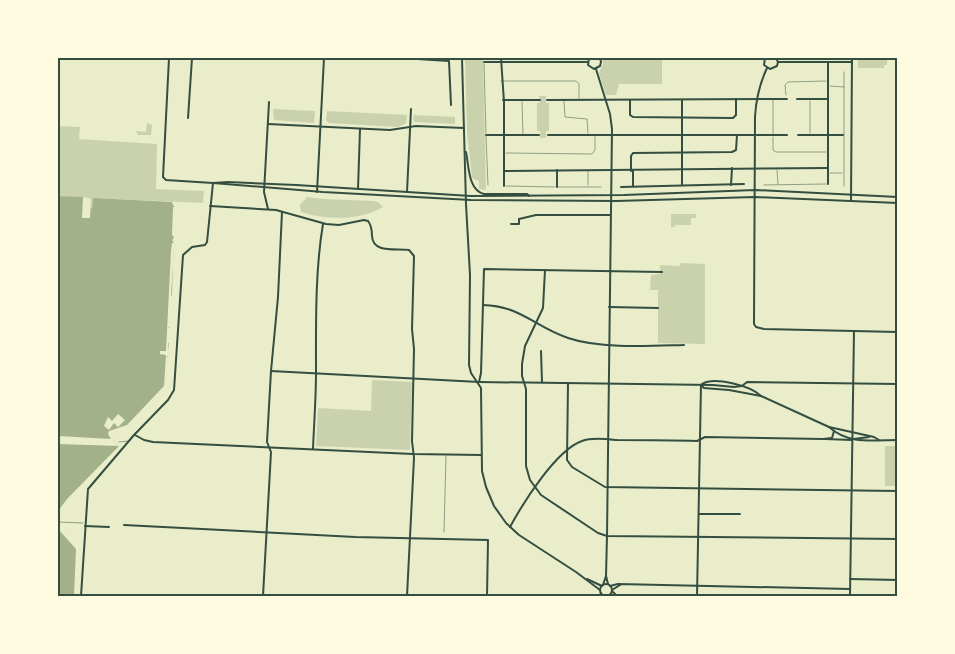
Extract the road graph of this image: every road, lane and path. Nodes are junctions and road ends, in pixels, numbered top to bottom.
1 (169, 58) edge
2 (192, 58) edge
3 (324, 58) edge
4 (401, 58) edge
5 (462, 58) edge
6 (484, 58) edge
7 (501, 58) edge
8 (589, 58) edge
9 (600, 58) edge
10 (765, 58) edge
11 (776, 58) edge
12 (794, 58) edge
13 (810, 58) edge
14 (852, 58) edge
15 (484, 62) junction
16 (501, 62) junction
17 (587, 62) junction
18 (778, 62) junction
19 (794, 62) junction
20 (810, 62) junction
21 (828, 62) junction
22 (852, 62) junction
23 (767, 68) junction
24 (596, 69) junction
25 (844, 72) dead end
26 (501, 81) junction
27 (828, 81) junction
28 (828, 86) junction
29 (844, 86) junction
30 (786, 95) joint
31 (756, 99) junction
32 (773, 99) junction
33 (797, 99) dead end
34 (810, 99) junction
35 (503, 100) junction
36 (522, 100) junction
37 (540, 100) dead end
38 (547, 100) dead end
39 (564, 100) junction
40 (579, 100) junction
41 (606, 100) junction
42 (630, 100) junction
43 (682, 100) junction
44 (736, 100) junction
45 (828, 100) junction
46 (269, 102) dead end
47 (451, 106) dead end
48 (411, 109) dead end
49 (188, 118) dead end
50 (682, 118) junction
51 (268, 124) junction
52 (320, 127) junction
53 (410, 127) junction
54 (464, 128) junction
55 (360, 129) junction
56 (486, 135) junction
57 (504, 135) junction
58 (523, 135) junction
59 (539, 135) dead end
60 (612, 135) junction
61 (682, 135) junction
62 (737, 135) junction
63 (755, 135) junction
64 (773, 135) junction
65 (787, 135) dead end
66 (798, 135) dead end
67 (810, 135) junction
68 (828, 135) junction
69 (844, 135) junction
70 (548, 136) dead end
71 (588, 136) junction
72 (595, 136) junction
73 (464, 147) junction
74 (682, 152) junction
75 (828, 152) junction
76 (504, 153) junction
77 (732, 168) junction
78 (755, 168) junction
79 (777, 168) junction
80 (828, 168) junction
81 (682, 169) junction
82 (557, 170) junction
83 (588, 170) junction
84 (504, 171) junction
85 (612, 171) junction
86 (632, 171) junction
87 (828, 173) junction
88 (844, 173) junction
89 (212, 183) junction
90 (744, 184) dead end
91 (778, 184) junction
92 (828, 184) joint
93 (488, 185) dead end
94 (732, 185) junction
95 (764, 185) dead end
96 (265, 186) junction
97 (504, 186) joint
98 (682, 186) junction
99 (844, 186) dead end
100 (558, 187) junction
101 (588, 187) junction
102 (601, 187) dead end
103 (621, 187) dead end
104 (633, 187) junction
105 (317, 188) junction
106 (358, 189) junction
107 (755, 190) junction
108 (317, 192) junction
109 (407, 192) junction
110 (465, 195) junction
111 (612, 195) junction
112 (852, 195) junction
113 (529, 196) junction
114 (755, 196) junction
115 (898, 198) edge
116 (466, 200) junction
117 (852, 201) junction
118 (611, 202) junction
119 (898, 203) edge
120 (210, 206) junction
121 (268, 209) junction
122 (282, 212) junction
123 (611, 215) junction
124 (323, 224) junction
125 (511, 224) dead end
126 (545, 270) junction
127 (610, 271) junction
128 (662, 272) dead end
129 (483, 305) junction
130 (609, 307) junction
131 (658, 308) dead end
132 (536, 322) junction
133 (854, 331) junction
134 (898, 332) edge
135 (609, 344) junction
136 (684, 345) dead end
137 (541, 351) dead end
138 (271, 371) junction
139 (316, 373) junction
140 (414, 379) junction
141 (479, 382) junction
142 (524, 382) junction
143 (542, 382) junction
144 (568, 383) junction
145 (609, 384) junction
146 (853, 384) junction
147 (898, 384) edge
148 (701, 385) junction
149 (742, 386) junction
150 (761, 396) junction
151 (829, 427) junction
152 (834, 432) junction
153 (852, 433) junction
154 (134, 435) junction
155 (869, 437) junction
156 (609, 439) junction
157 (700, 439) junction
158 (823, 439) junction
159 (130, 440) junction
160 (852, 440) junction
161 (879, 440) junction
162 (898, 440) edge
163 (119, 442) dead end
164 (270, 448) junction
165 (313, 449) junction
166 (567, 451) junction
167 (413, 454) junction
168 (446, 454) junction
169 (481, 455) junction
170 (534, 487) junction
171 (608, 488) junction
172 (700, 488) junction
173 (852, 490) junction
174 (898, 491) edge
175 (699, 514) junction
176 (740, 514) dead end
177 (58, 522) edge
178 (85, 524) junction
179 (124, 524) dead end
180 (109, 527) dead end
181 (510, 527) junction
182 (267, 532) junction
183 (444, 532) dead end
184 (607, 536) junction
185 (699, 537) junction
186 (410, 538) junction
187 (851, 539) junction
188 (898, 539) edge
189 (606, 576) junction
190 (587, 579) junction
191 (850, 579) junction
192 (898, 580) edge
193 (603, 585) junction
194 (609, 585) junction
195 (620, 586) junction
196 (698, 587) junction
197 (850, 589) junction
198 (601, 591) junction
199 (612, 591) junction
200 (81, 596) edge
201 (263, 596) edge
202 (407, 596) edge
203 (487, 596) edge
204 (600, 596) edge
205 (608, 596) edge
206 (617, 596) edge
207 (697, 596) edge
208 (850, 596) edge

1 - 89 street
2 - 49 street
3 - 52 street
4 - 47 street
5 - 54 street
6 - 15 lane
7 - 16 street
8 - 17 street
9 - 24 street
10 - 23 street
11 - 18 street
12 - 19 lane
13 - 20 street
14 - 22 street
15 - 16 street
15 - 56 lane
16 - 17 street
16 - 26 street
17 - 24 street
18 - 19 street
18 - 23 street
19 - 20 street
20 - 21 street
21 - 22 street
21 - 27 street
22 - 112 street
23 - 31 street
24 - 41 street
25 - 29 lane
26 - 35 street
26 - 40 lane
27 - 28 street
27 - 30 lane
28 - 29 lane
28 - 45 street
29 - 69 lane
30 - 32 street
31 - 32 street
31 - 44 street
31 - 63 street
32 - 64 lane
33 - 34 street
34 - 45 street
34 - 67 lane
35 - 36 street
35 - 57 street
36 - 37 street
36 - 58 lane
38 - 39 street
39 - 40 street
39 - 71 lane
40 - 41 street
41 - 42 street
41 - 60 street
42 - 43 street
42 - 50 street
43 - 44 street
43 - 50 street
44 - 50 street
45 - 68 street
46 - 51 street
48 - 53 street
50 - 61 street
51 - 52 street
51 - 96 street
52 - 55 street
52 - 105 street
53 - 54 street
53 - 55 street
53 - 109 street
54 - 73 street
55 - 106 street
56 - 57 street
56 - 93 lane
57 - 58 street
57 - 76 street
58 - 59 street
60 - 61 street
60 - 72 street
60 - 85 street
61 - 62 street
61 - 74 street
62 - 63 street
62 - 74 street
63 - 64 street
63 - 78 street
64 - 65 street
64 - 75 lane
66 - 67 street
67 - 68 street
68 - 69 street
68 - 75 street
69 - 88 lane
70 - 71 street
71 - 72 street
72 - 76 lane
73 - 110 street
73 - 113 street
74 - 81 street
74 - 86 street
75 - 80 street
76 - 84 street
77 - 78 street
77 - 81 street
77 - 94 street
78 - 79 street
78 - 107 street
79 - 80 street
79 - 91 lane
80 - 87 street
81 - 86 street
81 - 98 street
82 - 83 street
82 - 84 street
82 - 100 street
83 - 85 street
83 - 101 lane
84 - 97 street
85 - 86 street
85 - 111 street
86 - 104 street
87 - 88 lane
87 - 92 street
88 - 99 lane
89 - 96 street
89 - 120 street
90 - 94 street
91 - 92 lane
91 - 95 lane
94 - 98 street
96 - 105 street
96 - 108 street
96 - 121 street
97 - 100 lane
98 - 104 street
100 - 101 lane
101 - 102 lane
103 - 104 street
105 - 106 street
105 - 108 street
106 - 109 street
107 - 111 street
107 - 112 street
107 - 114 street
108 - 116 street
109 - 110 street
110 - 113 street
110 - 116 street
111 - 113 street
111 - 118 street
112 - 115 street
112 - 117 street
114 - 117 street
114 - 118 street
114 - 133 street
116 - 118 street
116 - 141 street
117 - 119 street
118 - 123 street
120 - 121 street
120 - 154 street
121 - 122 street
122 - 124 street
122 - 138 street
123 - 125 street
123 - 127 street
124 - 139 street
124 - 140 street
126 - 127 street
126 - 129 street
126 - 132 street
127 - 128 street
127 - 130 street
129 - 132 street
129 - 141 street
130 - 131 street
130 - 135 street
132 - 135 street
132 - 142 street
133 - 134 street
133 - 146 street
135 - 136 street
135 - 145 street
137 - 143 street
138 - 139 street
138 - 164 street
139 - 140 street
139 - 165 street
140 - 141 street
140 - 167 street
141 - 142 street
141 - 169 street
142 - 143 street
142 - 170 street
143 - 144 street
144 - 145 street
144 - 166 street
145 - 148 street
145 - 156 street
146 - 147 street
146 - 149 street
146 - 153 street
148 - 149 street
148 - 150 street
148 - 157 street
149 - 150 street
150 - 151 street
151 - 152 street
151 - 153 street
152 - 158 street
152 - 160 street
153 - 155 street
153 - 160 street
154 - 159 street
154 - 164 street
155 - 160 street
155 - 161 street
156 - 157 street
156 - 166 street
156 - 171 street
157 - 158 street
157 - 172 street
158 - 160 street
159 - 163 lane
159 - 178 street
160 - 161 street
160 - 173 street
161 - 162 street
164 - 165 street
164 - 182 street
165 - 167 street
166 - 170 street
166 - 171 street
167 - 168 street
167 - 186 street
168 - 169 street
168 - 183 lane
169 - 181 street
170 - 181 street
170 - 184 street
171 - 172 street
171 - 184 street
172 - 173 street
172 - 175 street
173 - 174 street
173 - 187 street
175 - 176 street
175 - 185 street
177 - 178 lane
178 - 180 street
178 - 200 street
179 - 182 street
181 - 190 street
182 - 186 street
182 - 201 street
184 - 185 street
184 - 189 street
185 - 187 street
185 - 196 street
186 - 202 street
186 - 203 street
187 - 188 street
187 - 191 street
189 - 193 street
189 - 194 street
190 - 193 street
190 - 198 street
191 - 192 street
191 - 197 street
193 - 194 street
193 - 198 street
194 - 195 street
194 - 199 street
195 - 196 street
195 - 199 street
196 - 197 street
196 - 207 street
197 - 208 street
198 - 204 street
198 - 205 street
199 - 205 street
199 - 206 street

